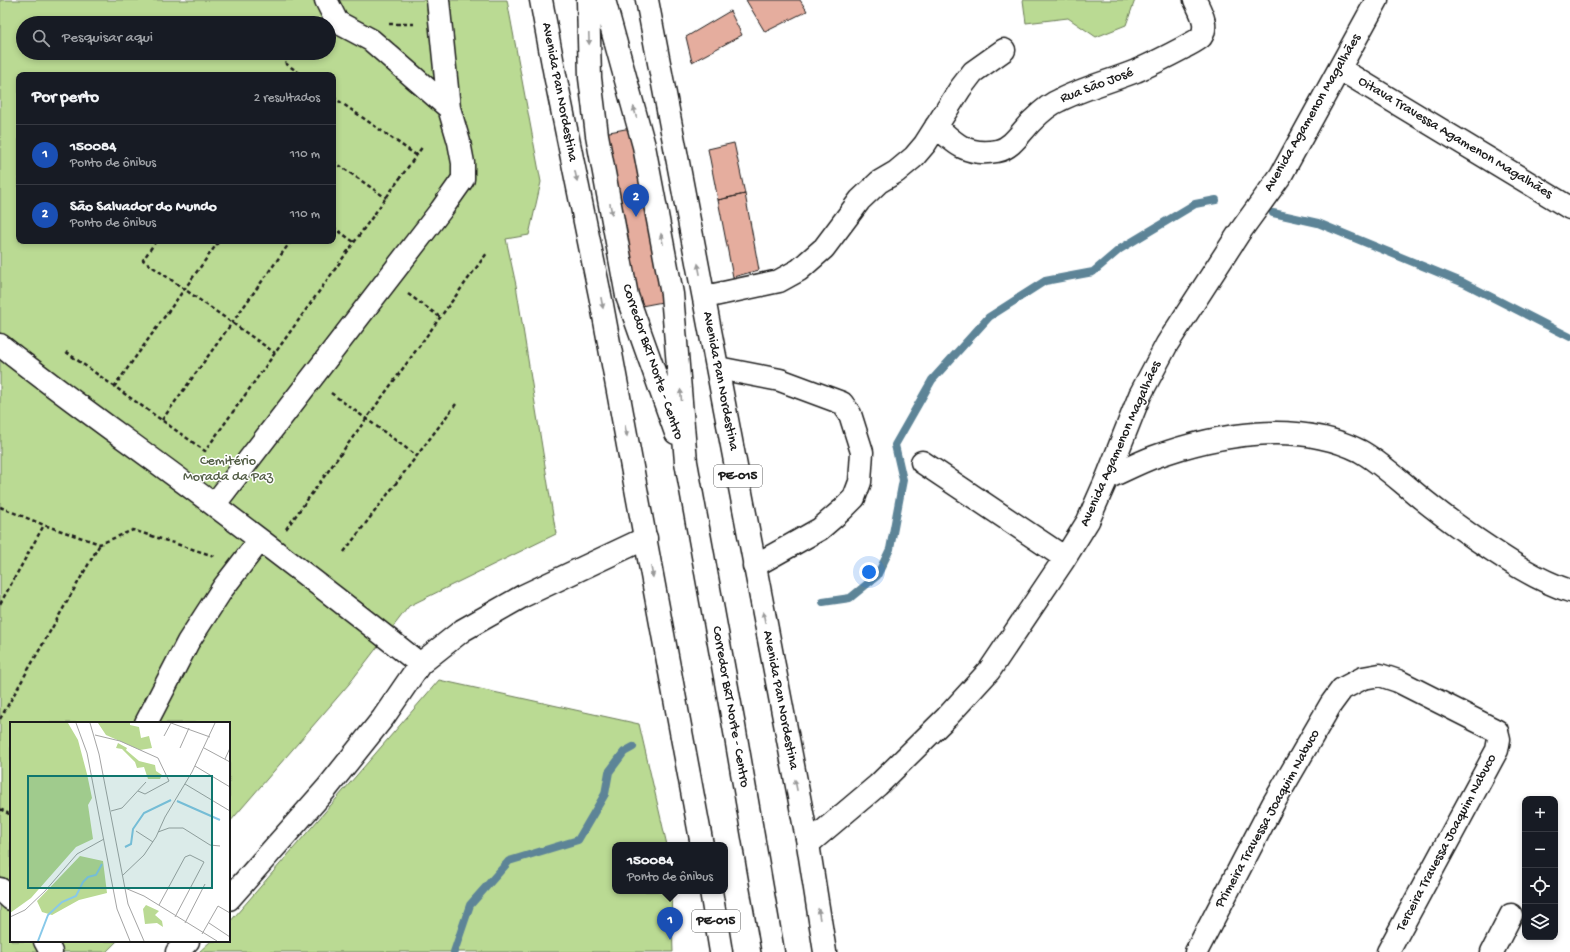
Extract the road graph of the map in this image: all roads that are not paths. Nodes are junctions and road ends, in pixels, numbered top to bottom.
1 (326, 0) edge
2 (438, 0) edge
3 (541, 0) edge
4 (588, 0) edge
5 (604, 0) edge
6 (647, 0) edge
7 (1377, 0) edge
8 (1197, 5) edge
9 (334, 16) edge
10 (336, 20) edge
11 (1004, 50) dead end
12 (1340, 69) junction
13 (449, 108) junction
14 (936, 126) junction
15 (1570, 208) edge
16 (705, 297) junction
17 (0, 345) edge
18 (718, 368) junction
19 (686, 462) junction
20 (922, 462) dead end
21 (1108, 478) junction
22 (214, 505) junction
23 (646, 538) junction
24 (266, 545) junction
25 (1065, 558) junction
26 (754, 566) junction
27 (1570, 590) edge
28 (420, 664) junction
29 (147, 722) edge
30 (1497, 731) joint
31 (701, 842) edge
32 (808, 844) junction
33 (711, 894) edge
34 (230, 898) edge
35 (1511, 915) dead end
36 (45, 942) edge
37 (187, 942) edge
38 (828, 951) edge
39 (50, 952) edge
40 (177, 952) edge
41 (721, 952) edge
42 (773, 952) edge
43 (1196, 952) edge
44 (1388, 952) edge
45 (1492, 952) edge

1 - 9 main road
2 - 13 main road
3 -> 23 main road, Avenida Pan Nordestina
4 -> 19 main road, Corredor BRT Norte - Centro
19 -> 5 main road, Corredor BRT Norte - Centro
16 -> 6 main road, Avenida Pan Nordestina / PE-015
7 - 12 main road, Avenida Agamenon Magalhães
8 - 14 main road, Rua São José
10 - 13 main road
11 - 14 main road
12 - 15 main road, Oitava Travessa Agamenon Magalhães
12 - 21 main road, Avenida Agamenon Magalhães
13 - 22 main road
14 - 16 main road
16 - 18 main road, Avenida Pan Nordestina / PE-015
17 - 22 main road
18 - 26 main road, Avenida Pan Nordestina / PE-015
18 - 26 main road
19 - 42 main road, Corredor BRT Norte - Centro
20 - 25 main road
21 - 25 main road, Avenida Agamenon Magalhães
21 - 27 main road
22 - 24 main road
23 - 28 main road
23 -> 31 main road, Avenida Pan Nordestina
24 - 28 main road
24 - 29 main road
25 - 32 main road, Avenida Agamenon Magalhães
32 -> 26 main road, Avenida Pan Nordestina / PE-015
28 - 34 main road
30 - 43 main road, Primeira Travessa Joaquim Nabuco
30 - 44 main road, Terceira Travessa Joaquim Nabuco
38 -> 32 main road, Avenida Pan Nordestina / PE-015
33 - 41 main road, PE-015
35 - 45 main road
36 - 39 main road
37 - 40 main road

